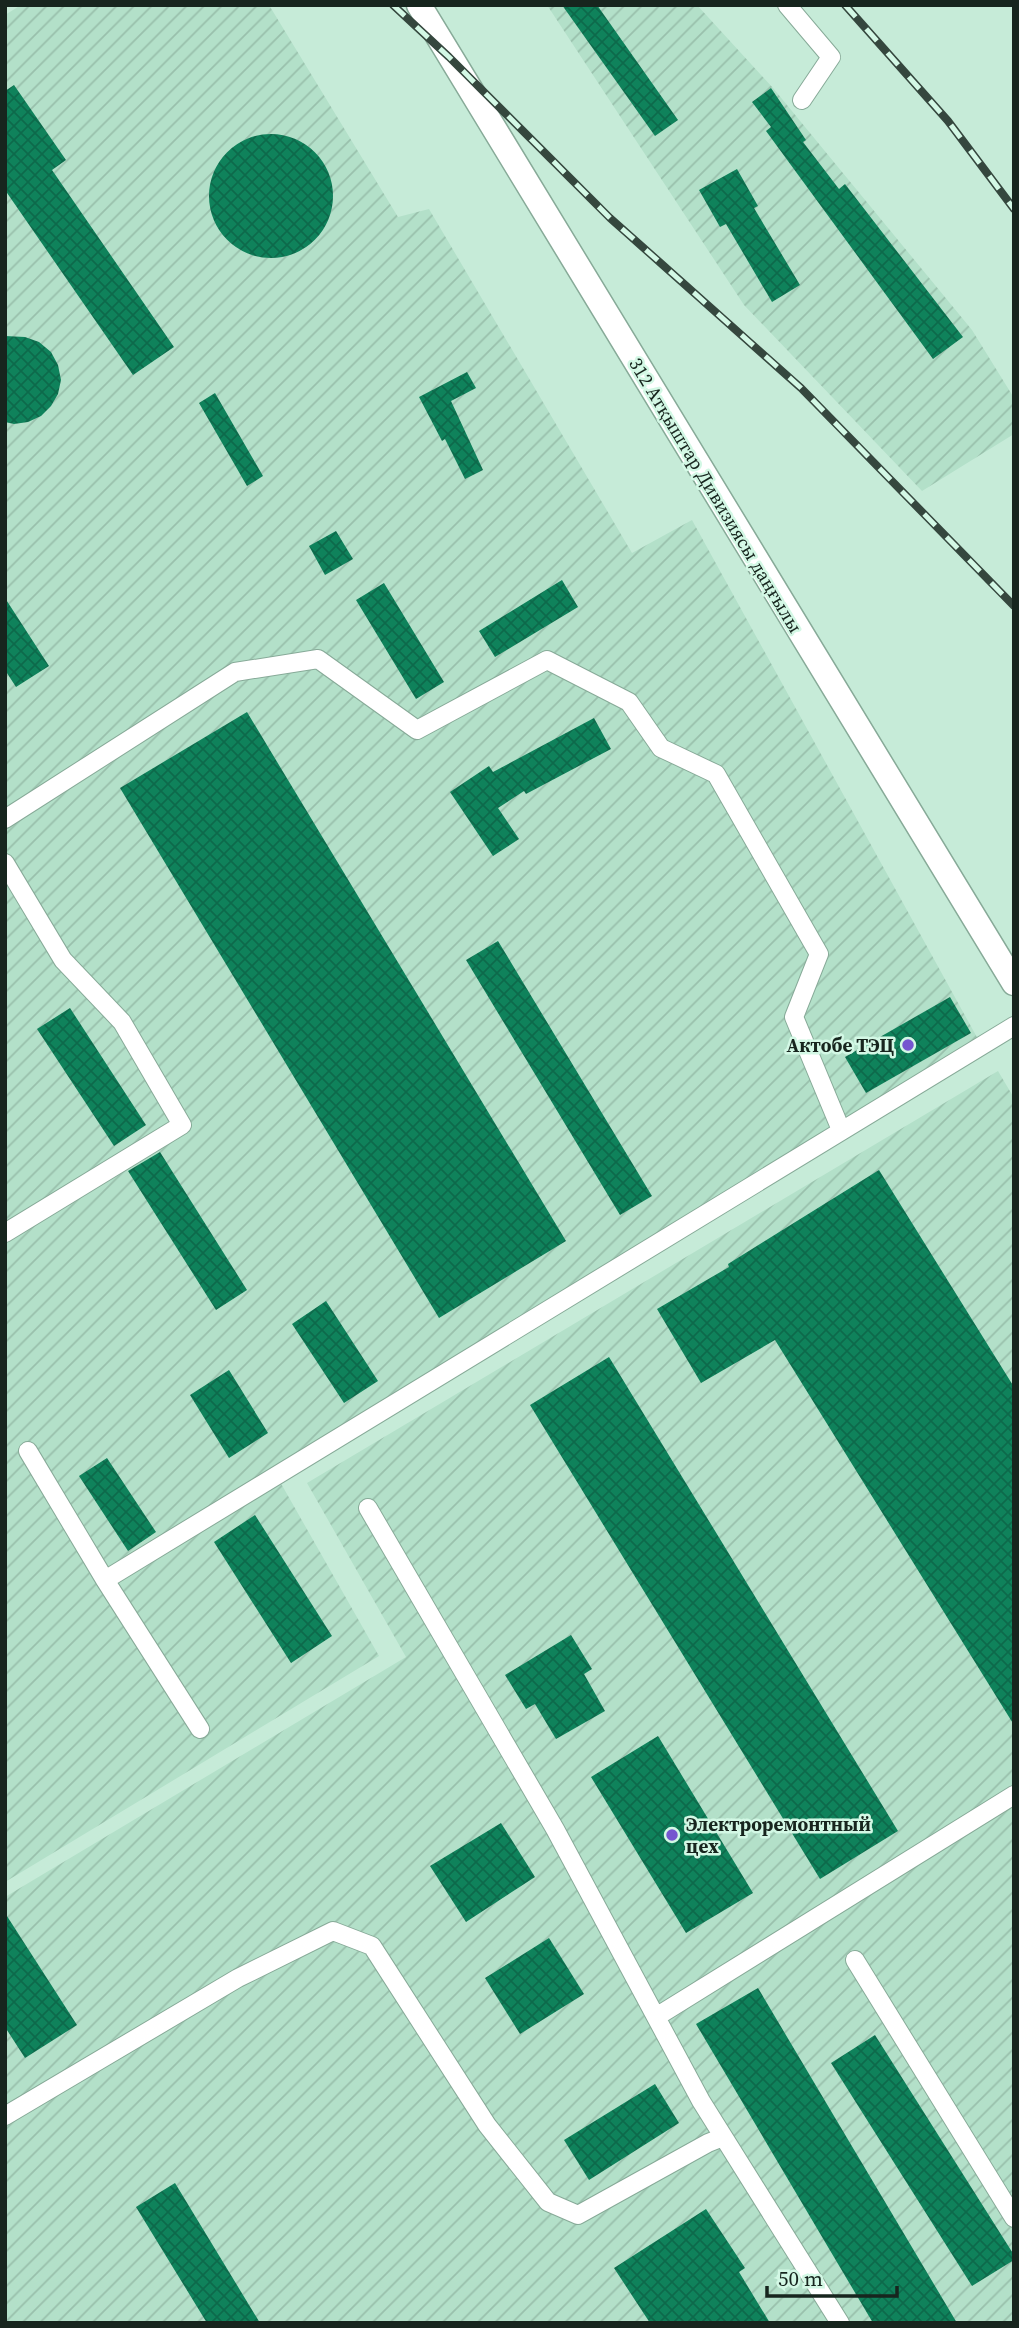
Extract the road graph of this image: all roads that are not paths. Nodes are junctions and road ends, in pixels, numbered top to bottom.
1 (419, 5) edge
2 (787, 5) edge
3 (802, 100) dead end
4 (5, 819) edge
5 (5, 863) edge
6 (1014, 984) edge
7 (1014, 1026) edge
8 (841, 1130) junction
9 (5, 1233) edge
10 (28, 1451) dead end
11 (368, 1508) dead end
12 (104, 1580) junction
13 (201, 1729) dead end
14 (1014, 1795) edge
15 (855, 1960) dead end
16 (656, 2017) junction
17 (5, 2116) edge
18 (723, 2137) junction
19 (1014, 2218) edge
20 (840, 2323) edge

1 - 6 highway, 312 Атқыштар Дивизиясы даңғылы
2 - 3 lane
4 - 8 lane
5 - 9 lane
7 - 8 lane
8 - 12 lane
10 - 12 lane
11 - 16 lane
12 - 13 lane
14 - 16 lane
15 - 19 lane
16 - 18 lane
17 - 18 lane
18 - 20 lane

